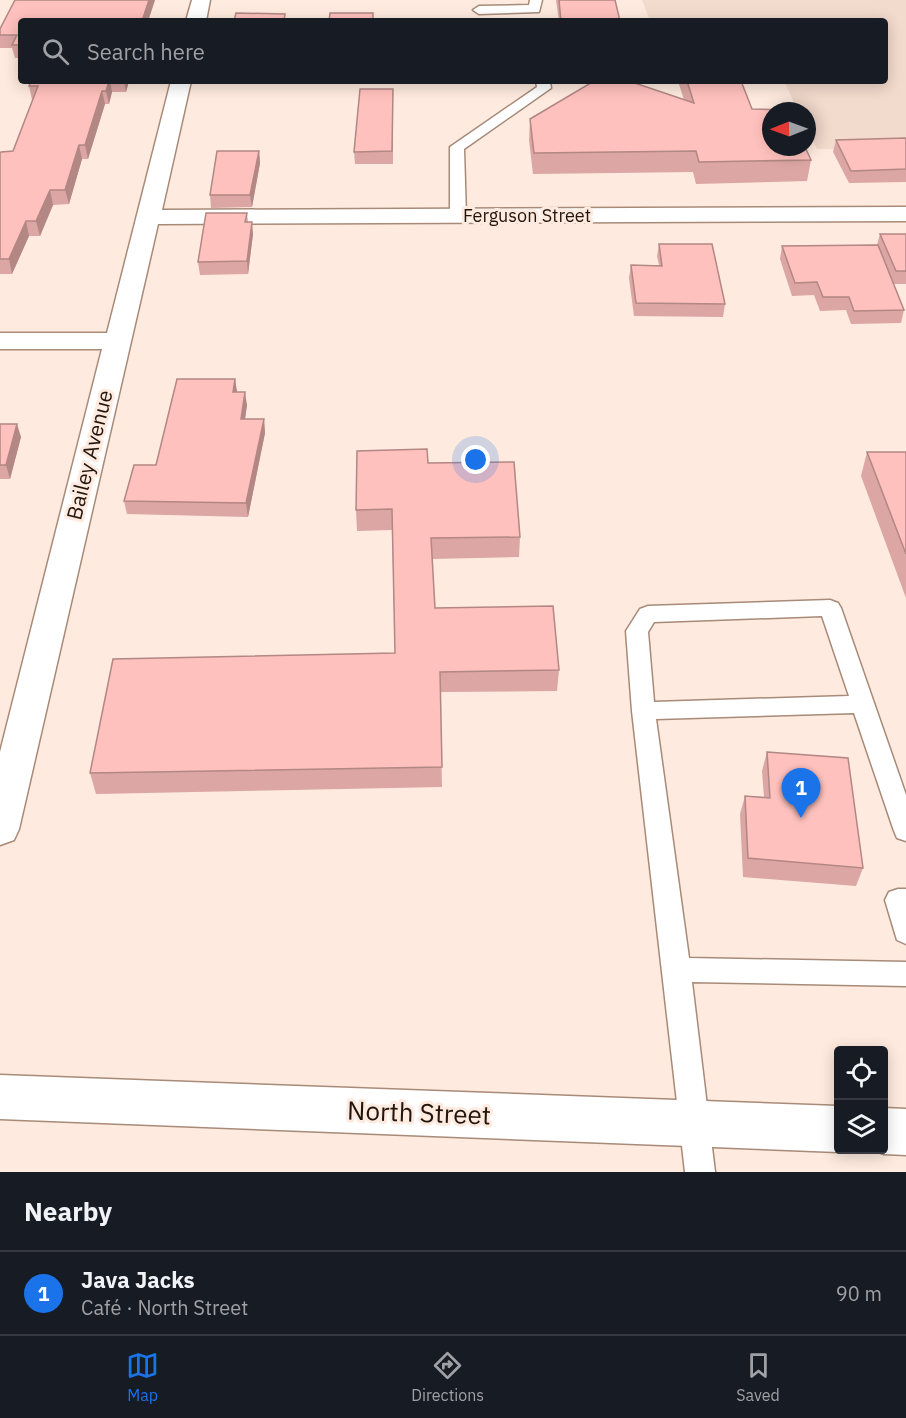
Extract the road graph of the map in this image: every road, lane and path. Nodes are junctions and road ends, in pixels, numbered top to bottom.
1 (201, 0) edge
2 (479, 10) dead end
3 (536, 10) edge
4 (197, 18) edge
5 (180, 84) edge
6 (543, 84) edge
7 (906, 214) edge
8 (459, 216) junction
9 (148, 217) junction
10 (118, 340) junction
11 (0, 341) edge
12 (862, 704) junction
13 (644, 711) junction
14 (9, 750) edge
15 (0, 828) edge
16 (906, 831) edge
17 (906, 900) edge
18 (906, 932) edge
19 (677, 970) junction
20 (906, 974) edge
21 (0, 1097) edge
22 (694, 1123) junction
23 (834, 1129) edge
24 (888, 1131) edge
25 (906, 1132) edge
26 (700, 1172) edge

1 - 4 street
2 - 3 lane
5 - 9 street, Bailey Avenue
6 - 8 lane
7 - 8 street, Ferguson Street
8 - 9 street, Ferguson Street
9 - 10 street, Bailey Avenue
10 - 11 street
10 - 14 street, Bailey Avenue
12 - 13 lane
12 - 13 lane
12 - 16 lane
13 - 19 lane
14 - 15 street, Bailey Avenue
17 - 18 lane
19 - 20 lane
19 - 22 lane
21 - 22 street, North Street
22 - 23 street, North Street
22 - 26 lane
24 - 25 street

